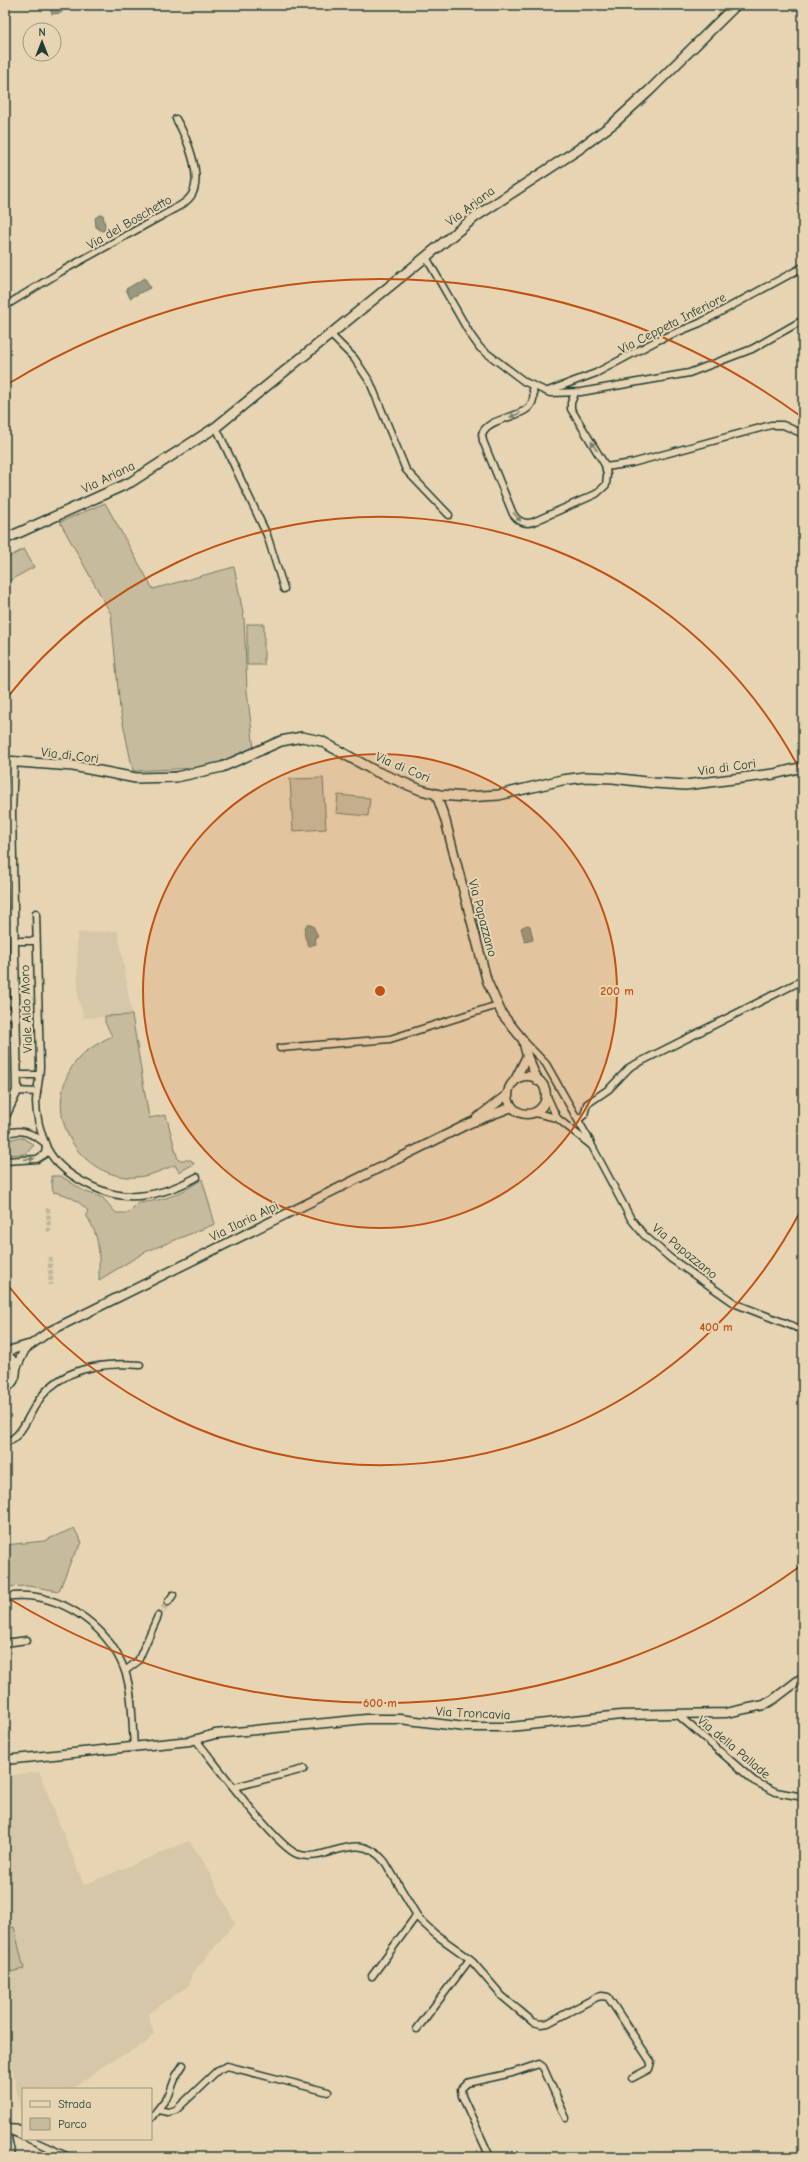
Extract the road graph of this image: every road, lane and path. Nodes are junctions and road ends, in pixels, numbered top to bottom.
1 (736, 5) edge
2 (176, 119) dead end
3 (426, 257) junction
4 (803, 267) edge
5 (5, 306) edge
6 (803, 320) edge
7 (331, 335) junction
8 (532, 386) junction
9 (547, 392) junction
10 (575, 393) junction
11 (216, 428) junction
12 (803, 434) edge
13 (606, 467) junction
14 (449, 515) dead end
15 (5, 539) edge
16 (284, 589) dead end
17 (9, 762) edge
18 (803, 767) edge
19 (436, 794) junction
20 (36, 913) dead end
21 (14, 941) junction
22 (36, 941) junction
23 (15, 972) junction
24 (5, 980) edge
25 (803, 980) edge
26 (5, 999) edge
27 (498, 1005) junction
28 (16, 1009) junction
29 (5, 1018) edge
30 (5, 1036) edge
31 (523, 1040) junction
32 (16, 1041) junction
33 (280, 1048) dead end
34 (527, 1056) junction
35 (17, 1075) junction
36 (39, 1076) junction
37 (538, 1081) junction
38 (514, 1082) junction
39 (17, 1091) junction
40 (37, 1092) junction
41 (508, 1094) junction
42 (546, 1094) junction
43 (512, 1107) junction
44 (535, 1112) junction
45 (5, 1116) edge
46 (557, 1118) junction
47 (579, 1119) junction
48 (470, 1123) junction
49 (5, 1134) edge
50 (46, 1145) junction
51 (592, 1146) junction
52 (5, 1161) edge
53 (197, 1177) dead end
54 (803, 1330) edge
55 (31, 1344) junction
56 (5, 1353) edge
57 (140, 1365) dead end
58 (16, 1368) junction
59 (5, 1390) edge
60 (5, 1443) edge
61 (173, 1595) dead end
62 (5, 1597) edge
63 (168, 1602) tunnel mouth
64 (158, 1616) tunnel mouth
65 (27, 1640) dead end
66 (5, 1643) edge
67 (124, 1671) junction
68 (803, 1677) edge
69 (677, 1714) junction
70 (196, 1740) junction
71 (134, 1747) junction
72 (5, 1760) edge
73 (304, 1769) dead end
74 (235, 1787) junction
75 (803, 1796) edge
76 (416, 1916) junction
77 (470, 1959) junction
78 (372, 1976) dead end
79 (417, 2029) dead end
80 (183, 2065) dead end
81 (632, 2078) dead end
82 (328, 2092) dead end
83 (158, 2110) junction
84 (152, 2117) edge
85 (566, 2118) dead end
86 (5, 2128) edge
87 (22, 2129) edge
88 (22, 2136) edge
89 (31, 2140) edge
90 (12, 2157) edge
91 (69, 2157) edge
92 (490, 2157) edge

1 - 3 main road, Via Ariana
2 - 5 street, Via del Boschetto
3 - 7 main road, Via Ariana
3 - 8 street
4 - 9 street, Via Ceppeta Inferiore
6 - 10 street
7 - 11 main road, Via Ariana
7 - 14 street
8 - 9 street
8 -> 13 street
9 - 10 street
13 -> 10 street
11 - 15 main road, Via Ariana
11 - 16 street
12 - 13 street
17 - 19 main road, Via di Cori
17 - 21 street, Viale Aldo Moro
18 - 19 main road, Via di Cori
19 - 27 street, Via Papazzano
20 - 22 street, Viale Aldo Moro
21 - 22 street
21 - 23 street, Viale Aldo Moro
22 - 36 street, Viale Aldo Moro
23 - 24 street
23 - 28 street, Viale Aldo Moro
25 - 47 street
26 - 28 street
27 - 31 street, Via Papazzano
27 - 33 street
28 - 29 street
28 - 32 street, Viale Aldo Moro
30 - 32 street
31 - 34 street, Via Papazzano
31 - 47 street, Via Papazzano
32 - 35 street, Viale Aldo Moro
34 - 37 street, Via Papazzano
34 - 38 street
35 - 36 street
35 - 39 street, Viale Aldo Moro
36 - 40 street, Viale Aldo Moro
37 - 38 street
37 - 42 street
38 - 41 street
39 - 40 street
39 - 45 street
40 - 50 street, Viale Aldo Moro
41 - 43 street
41 - 48 street, Via Ilaria Alpi
42 - 44 street
42 - 46 street, Via Papazzano
43 - 44 street
43 - 48 street, Via Ilaria Alpi
44 - 46 street, Via Papazzano
46 - 51 street, Via Papazzano
47 - 51 street, Via Papazzano
48 - 55 street, Via Ilaria Alpi
49 - 50 street
52 -> 50 street
50 - 53 street
51 - 54 street, Via Papazzano
55 - 56 street, Via Ilaria Alpi
55 - 58 street, Via Ilaria Alpi
56 - 58 street
57 - 60 street
58 - 59 street, Via Ilaria Alpi
61 - 63 street
62 - 67 street
64 - 67 street
65 - 66 street
67 - 71 street
68 - 69 street, Via Troncavia
69 - 70 street, Via Troncavia
69 - 75 street, Via della Pallade
70 - 71 street, Via Troncavia
70 - 74 street
71 - 72 street, Via Troncavia
73 - 74 street
74 - 76 street
76 - 77 street
76 - 78 street
77 - 79 street
77 - 81 street
80 - 83 street
82 - 83 street
83 - 84 street
85 - 92 street
86 - 87 street
86 - 88 street
86 - 90 street
89 - 91 street

